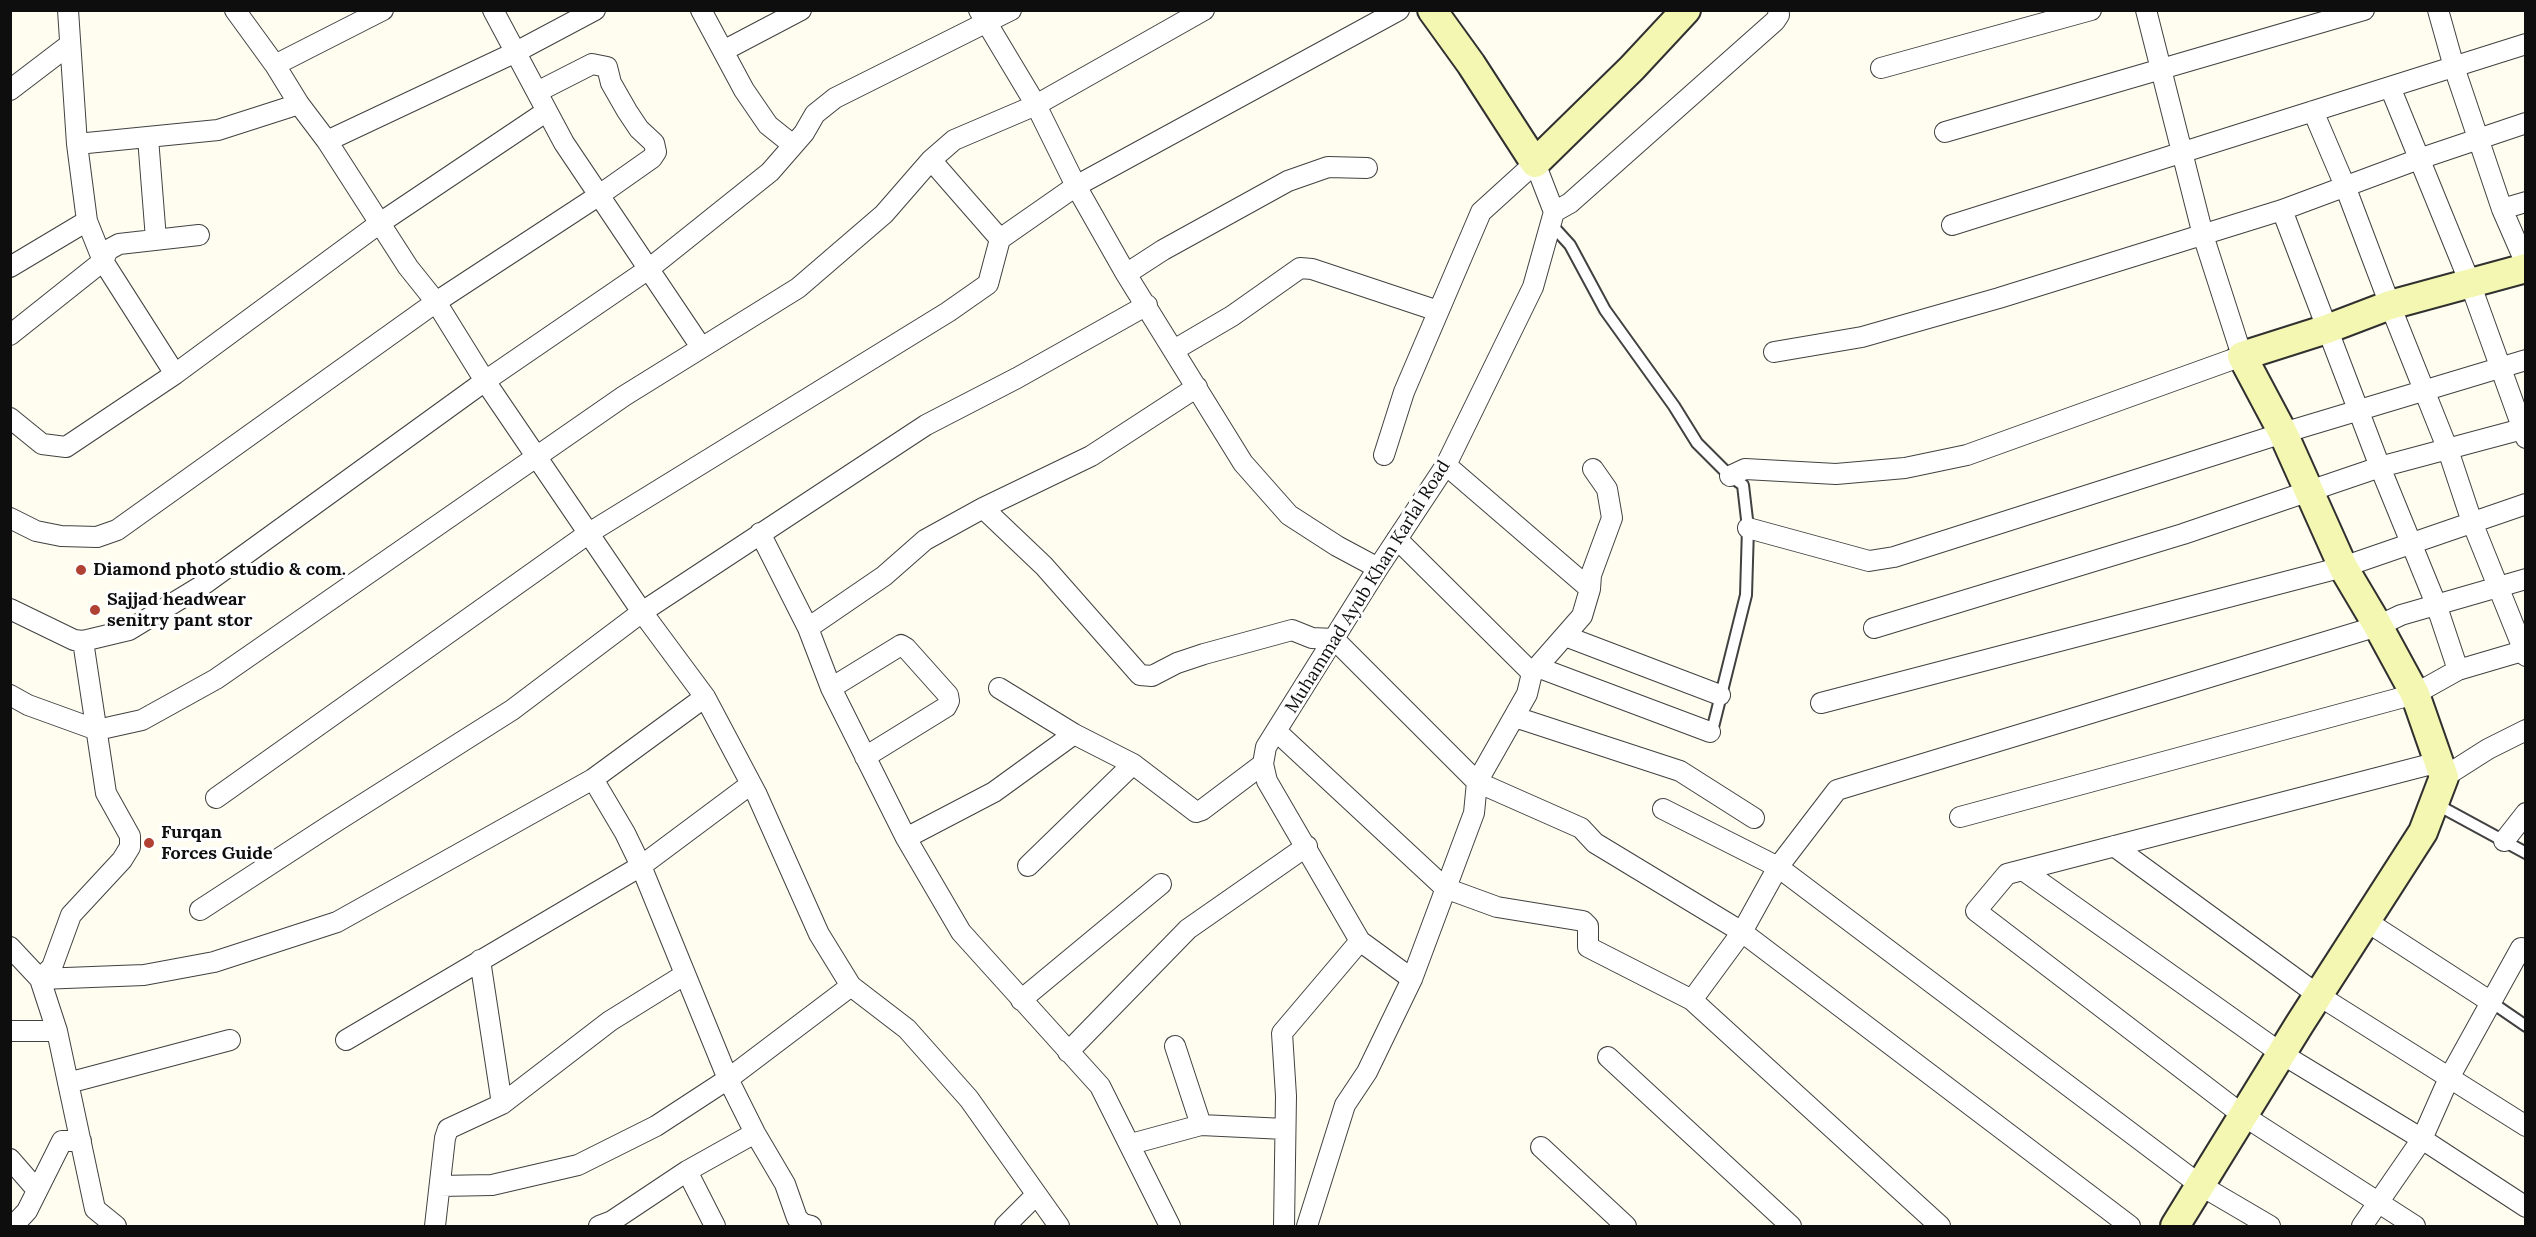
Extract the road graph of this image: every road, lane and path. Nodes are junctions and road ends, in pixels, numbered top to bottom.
1 (68, 10) edge
2 (235, 10) edge
3 (383, 10) edge
4 (493, 10) edge
5 (596, 10) edge
6 (701, 10) edge
7 (801, 10) edge
8 (1011, 10) edge
9 (1204, 10) edge
10 (1399, 10) edge
11 (1432, 10) edge
12 (1686, 10) edge
13 (1778, 10) edge
14 (2091, 10) edge
15 (2146, 10) edge
16 (2364, 10) edge
17 (2438, 10) edge
18 (982, 17) edge
19 (2526, 44) edge
20 (69, 45) junction
21 (723, 51) junction
22 (516, 52) junction
23 (275, 65) junction
24 (2454, 67) junction
25 (1881, 68) dead end
26 (2160, 70) junction
27 (2390, 87) junction
28 (10, 90) edge
29 (537, 92) junction
30 (299, 104) junction
31 (1036, 105) junction
32 (547, 111) junction
33 (2313, 111) junction
34 (2526, 123) edge
35 (1945, 132) dead end
36 (147, 138) junction
37 (2479, 139) junction
38 (327, 141) junction
39 (77, 144) junction
40 (793, 146) junction
41 (2181, 151) junction
42 (2419, 159) junction
43 (931, 160) junction
44 (1535, 163) junction
45 (1367, 168) dead end
46 (1076, 186) junction
47 (2345, 186) junction
48 (598, 196) junction
49 (2526, 202) edge
50 (2502, 209) junction
51 (2282, 210) junction
52 (1552, 218) junction
53 (87, 221) junction
54 (380, 223) junction
55 (1952, 225) dead end
56 (199, 235) dead end
57 (2203, 235) junction
58 (156, 239) junction
59 (1000, 239) junction
60 (103, 261) junction
61 (2526, 266) edge
62 (10, 267) edge
63 (650, 268) junction
64 (1126, 274) junction
65 (2470, 283) junction
66 (436, 302) junction
67 (1147, 305) junction
68 (2390, 305) junction
69 (1438, 311) junction
70 (2326, 329) junction
71 (10, 335) edge
72 (701, 347) junction
73 (1174, 350) junction
74 (1774, 352) dead end
75 (2242, 356) junction
76 (2526, 360) edge
77 (2500, 368) junction
78 (175, 374) junction
79 (485, 381) junction
80 (1197, 387) junction
81 (2424, 391) junction
82 (2358, 411) junction
83 (10, 418) edge
84 (2524, 432) edge
85 (2283, 433) junction
86 (2448, 450) junction
87 (1384, 455) dead end
88 (537, 456) junction
89 (1446, 465) junction
90 (2380, 467) junction
91 (1593, 469) dead end
92 (1730, 476) junction
93 (2311, 492) junction
94 (2526, 504) edge
95 (982, 508) junction
96 (10, 518) edge
97 (2472, 522) junction
98 (1748, 528) junction
99 (589, 533) junction
100 (760, 533) junction
101 (1397, 539) junction
102 (2411, 543) junction
103 (2343, 567) junction
104 (1378, 568) junction
105 (2526, 579) edge
106 (2499, 586) junction
107 (1590, 589) junction
108 (2436, 604) junction
109 (10, 609) edge
110 (642, 612) junction
111 (2378, 626) junction
112 (1874, 627) dead end
113 (808, 628) junction
114 (1565, 636) junction
115 (1334, 639) junction
116 (83, 641) junction
117 (2525, 652) edge
118 (1534, 670) junction
119 (2458, 670) junction
120 (831, 688) junction
121 (999, 688) dead end
122 (2415, 694) junction
123 (10, 695) edge
124 (1720, 695) junction
125 (705, 697) junction
126 (1821, 703) dead end
127 (1515, 717) junction
128 (97, 730) junction
129 (2526, 730) edge
130 (1276, 731) junction
131 (1710, 732) joint
132 (1074, 734) junction
133 (865, 757) junction
134 (1133, 764) junction
135 (1263, 764) junction
136 (2441, 770) junction
137 (593, 779) junction
138 (1477, 782) junction
139 (751, 784) junction
140 (216, 798) dead end
141 (2434, 803) junction
142 (1663, 809) dead end
143 (2526, 813) edge
144 (1960, 816) dead end
145 (1754, 818) dead end
146 (906, 838) junction
147 (2504, 841) junction
148 (1306, 846) junction
149 (2114, 846) junction
150 (2526, 854) edge
151 (641, 866) junction
152 (1028, 866) dead end
153 (1778, 867) junction
154 (2023, 870) junction
155 (1161, 884) dead end
156 (1445, 888) junction
157 (200, 910) dead end
158 (2366, 921) junction
159 (1742, 932) junction
160 (1360, 941) junction
161 (10, 947) edge
162 (2521, 948) dead end
163 (480, 960) junction
164 (684, 975) junction
165 (40, 979) junction
166 (1412, 979) junction
167 (851, 986) junction
168 (2319, 995) junction
169 (1021, 1000) junction
170 (1692, 1000) junction
171 (2491, 1002) junction
172 (2526, 1026) edge
173 (10, 1031) edge
174 (57, 1031) junction
175 (230, 1040) dead end
176 (346, 1040) dead end
177 (1175, 1046) dead end
178 (1068, 1052) junction
179 (2282, 1054) junction
180 (1608, 1057) dead end
181 (2449, 1078) junction
182 (728, 1079) junction
183 (68, 1083) junction
184 (502, 1104) junction
185 (2244, 1116) junction
186 (1201, 1125) junction
187 (2526, 1126) edge
188 (1286, 1129) junction
189 (755, 1133) junction
190 (2422, 1139) junction
191 (81, 1141) junction
192 (1131, 1144) junction
193 (1541, 1147) dead end
194 (10, 1159) edge
195 (687, 1172) junction
196 (2200, 1185) junction
197 (441, 1186) junction
198 (37, 1190) junction
199 (1035, 1195) junction
200 (2377, 1202) junction
201 (2526, 1207) edge
202 (609, 1225) edge
203 (13, 1227) edge
204 (116, 1227) edge
205 (435, 1227) edge
206 (715, 1227) edge
207 (811, 1227) edge
208 (1005, 1227) edge
209 (1059, 1227) edge
210 (1170, 1227) edge
211 (1284, 1227) edge
212 (1307, 1227) edge
213 (1626, 1227) edge
214 (1791, 1227) edge
215 (1940, 1227) edge
216 (2130, 1227) edge
217 (2175, 1227) edge
218 (2270, 1227) edge
219 (2362, 1227) edge
220 (2415, 1227) edge

1 - 20 street
2 - 23 street
3 - 23 street
4 - 22 street
5 - 22 street
6 - 21 street
7 - 21 street
8 - 18 street
9 - 31 street
10 - 46 street
11 - 44 street
12 - 44 street
13 - 52 street
14 - 25 street
15 - 26 street
16 - 26 street
17 - 24 street
18 - 31 street
18 - 40 street
19 - 24 street
20 - 28 street
20 - 39 street
21 - 40 street
22 - 29 street
22 - 38 street
23 - 30 street
24 - 27 street
24 - 37 street
26 - 35 street
26 - 41 street
27 - 33 street
27 - 42 street
29 - 32 street
29 - 48 street
30 - 36 street
30 - 38 street
31 - 43 street
31 - 46 street
32 - 48 street
32 - 54 street
33 - 41 street
33 - 47 street
34 - 37 street
36 - 39 street
36 - 58 street
37 - 42 street
37 - 50 street
38 - 54 street
39 - 53 street
40 - 63 street
41 - 55 street
41 - 57 street
42 - 47 street
42 - 65 street
43 - 59 street
43 - 72 street
44 - 52 street
44 - 69 street
45 - 64 street
46 - 59 street
46 - 64 street
47 - 51 street
47 - 68 street
48 - 63 street
48 - 66 street
49 - 50 street
50 - 61 street
51 - 57 street
51 - 70 street
52 - 89 street, Muhammad Ayub Khan Karlal Road
52 - 92 lane
53 - 60 street
53 - 62 street
54 - 66 street
54 - 78 street
56 - 58 street
57 - 74 street
57 - 75 street
58 - 60 street
59 - 99 street
60 - 71 street
60 - 78 street
61 - 65 street
63 - 72 street
63 - 79 street
64 - 67 street
65 - 68 street
65 - 77 street
66 - 79 street
66 - 96 street
67 - 73 street
67 - 100 street
68 - 70 street
68 - 81 street
69 - 73 street
69 - 87 street
70 - 75 street
70 - 82 street
72 - 88 street
73 - 80 street
75 - 85 street
75 - 92 street
76 - 77 street
77 - 81 street
77 - 84 street
78 - 83 street
79 - 88 street
79 - 116 street
80 - 95 street
80 - 104 street
81 - 82 street
81 - 86 street
82 - 85 street
82 - 90 street
84 - 86 street
85 - 93 street
85 - 98 street
86 - 90 street
86 - 97 street
88 - 99 street
88 - 128 street
89 - 101 street, Muhammad Ayub Khan Karlal Road
89 - 107 street
90 - 93 street
90 - 102 street
91 - 107 street
92 - 98 lane
93 - 103 street
93 - 112 street
94 - 97 street
95 - 113 street
95 - 115 street
97 - 102 street
97 - 106 street
98 - 124 lane
99 - 110 street
99 - 140 street
100 - 110 street
100 - 113 street
101 - 104 street, Muhammad Ayub Khan Karlal Road
101 - 118 street
102 - 103 street
102 - 108 street
103 - 111 street
103 - 126 street
104 - 115 street, Muhammad Ayub Khan Karlal Road
105 - 106 street
106 - 108 street
106 - 117 street
107 - 114 street
108 - 111 street
108 - 119 street
109 - 116 street
110 - 125 street
110 - 157 street
111 - 122 street
111 - 153 street
113 - 120 street
114 - 118 street
114 - 124 street
115 - 130 street, Muhammad Ayub Khan Karlal Road
115 - 138 street
116 - 128 street
117 - 119 street
118 - 127 street
118 - 131 street
119 - 122 street
120 - 133 street
120 - 133 street
121 - 132 street
122 - 136 street
122 - 144 street
123 - 128 street
124 - 131 lane
125 - 137 street
125 - 139 street
127 - 138 street
127 - 145 street
128 - 165 street
129 - 136 street
130 - 135 street, Muhammad Ayub Khan Karlal Road
130 - 156 street
132 - 134 street
132 - 146 street
133 - 146 street
134 - 135 street
134 - 152 street
135 - 148 street
136 - 141 street
136 - 149 street
137 - 151 street
137 - 165 street
138 - 156 street
138 - 159 street
139 - 151 street
139 - 167 street
141 - 147 lane
141 - 158 street
142 - 153 street
143 - 147 street
146 - 169 street
147 - 150 lane
148 - 160 street
148 - 178 street
149 - 154 street
149 - 168 street
151 - 163 street
151 - 164 street
153 - 159 street
153 - 196 street
154 - 179 street
154 - 185 street
155 - 169 street
156 - 166 street
156 - 170 street
158 - 168 street
158 - 171 street
159 - 170 street
159 - 216 street
160 - 166 street
160 - 188 street
161 - 165 street
162 - 171 street
163 - 176 street
163 - 184 street
164 - 182 street
164 - 184 street
165 - 174 street
166 - 212 street
167 - 182 street
167 - 199 street
168 - 179 street
168 - 181 street
169 - 178 street
170 - 215 street
171 - 172 lane
171 - 181 street
173 - 174 street
174 - 183 street
175 - 183 street
177 - 186 street
178 - 192 street
179 - 185 street
179 - 190 street
180 - 214 street
181 - 187 street
181 - 190 street
182 - 189 street
182 - 197 street
183 - 191 street
184 - 197 street
185 - 196 street
185 - 200 street
186 - 188 street
186 - 192 street
188 - 211 street
189 - 195 street
189 - 207 street
190 - 200 street
190 - 201 street
191 - 198 street
191 - 204 street
192 - 210 street
193 - 213 street
194 - 198 street
195 - 202 street
195 - 206 street
196 - 217 street
196 - 218 street
197 - 205 street
198 - 203 street
199 - 208 street
199 - 209 street
200 - 219 street
200 - 220 street

